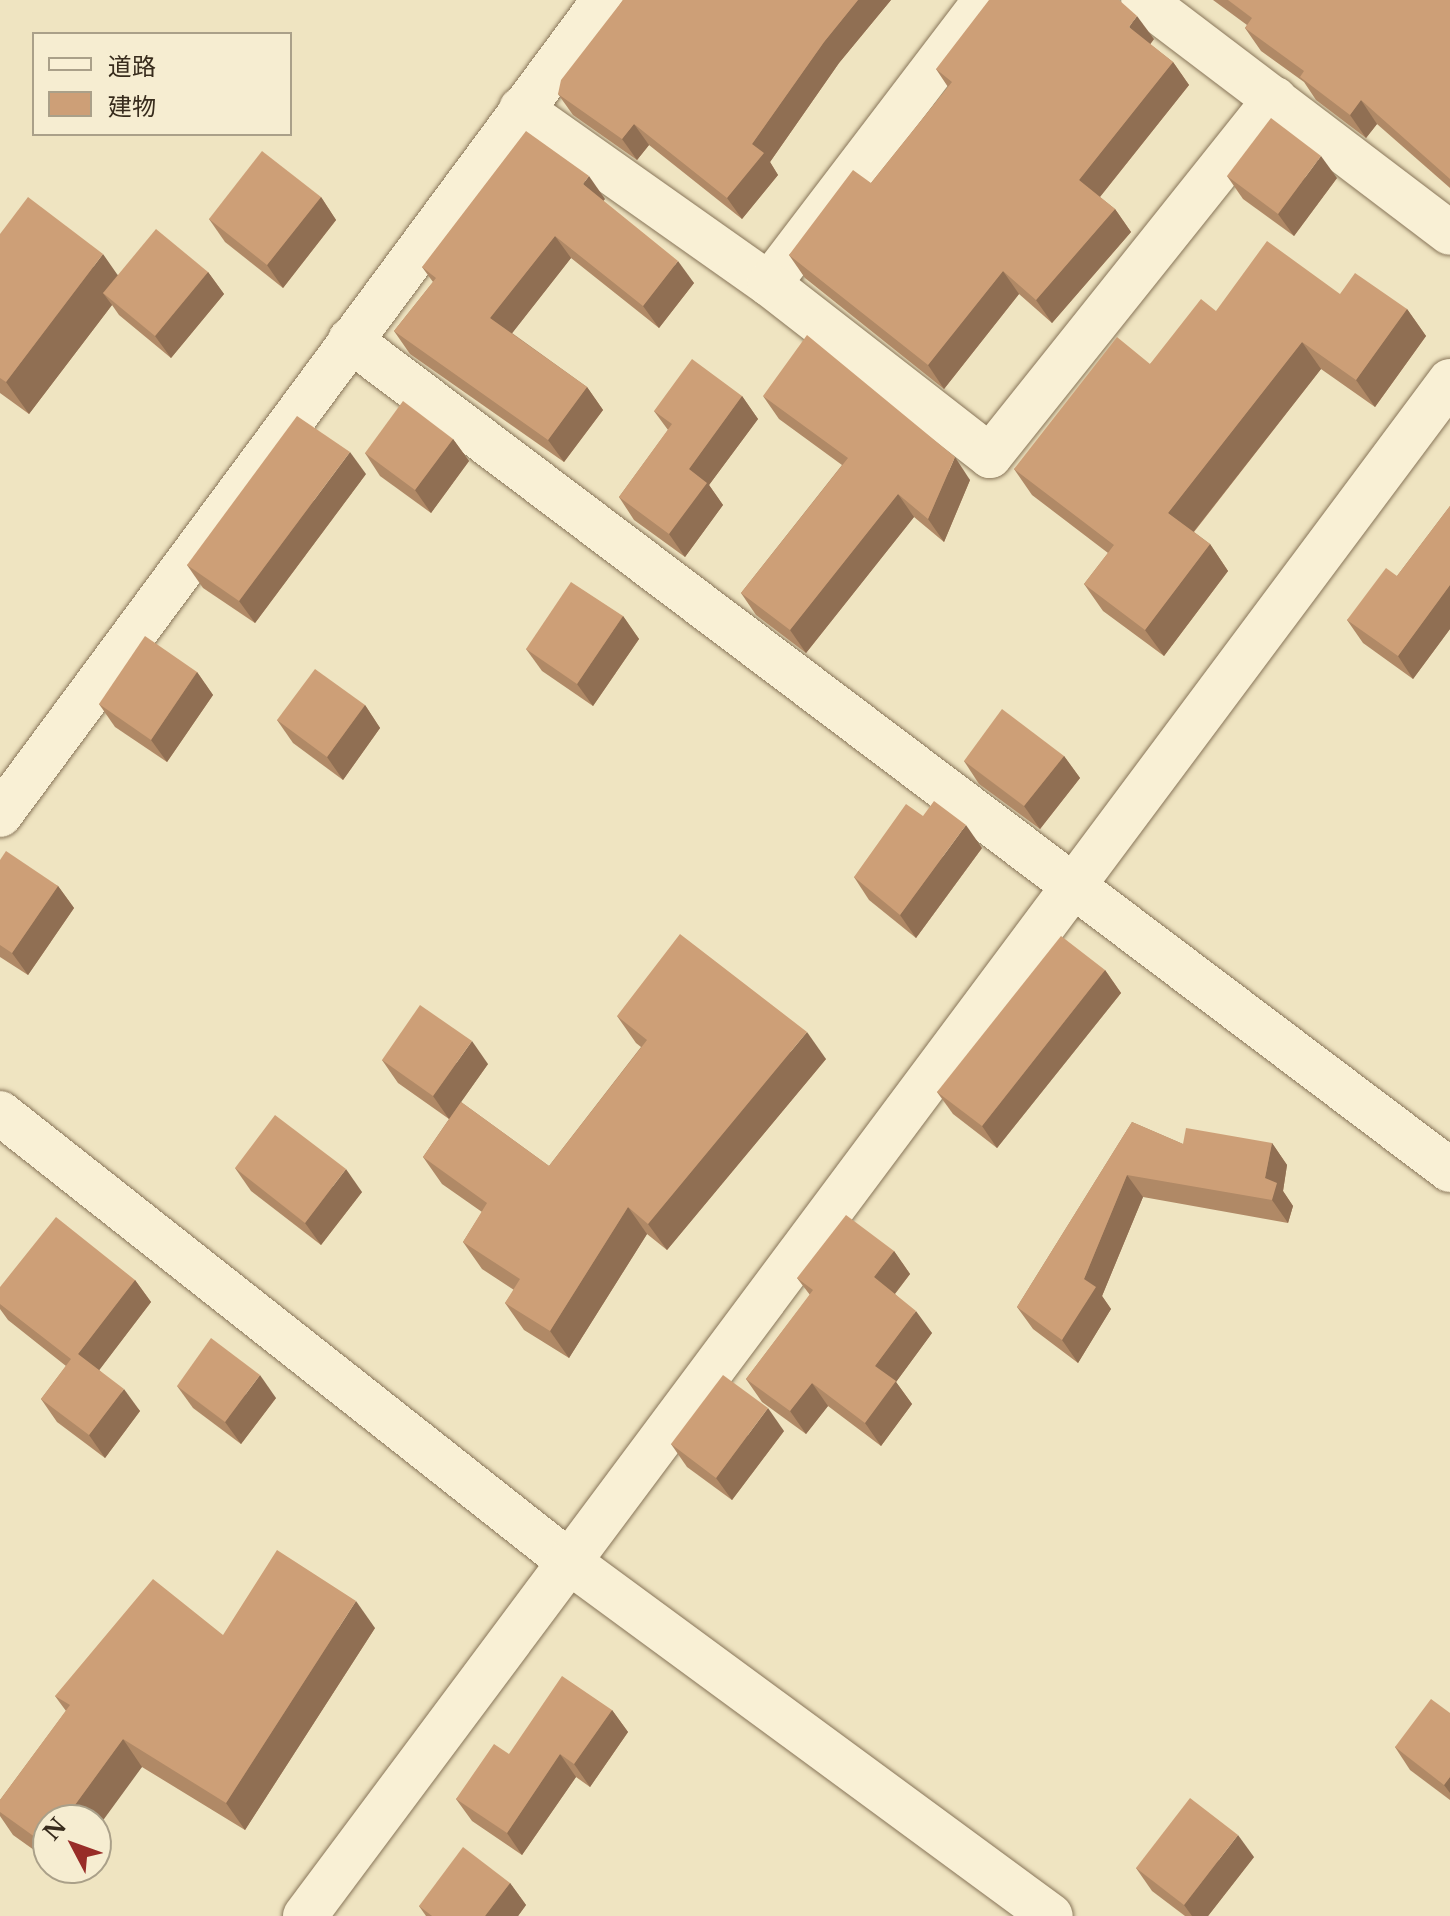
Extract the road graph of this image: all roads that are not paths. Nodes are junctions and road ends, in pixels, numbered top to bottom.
1 (604, 0) edge
2 (985, 0) edge
3 (1143, 0) edge
4 (1275, 99) junction
5 (521, 109) junction
6 (1450, 233) edge
7 (769, 284) junction
8 (350, 340) junction
9 (1450, 381) edge
10 (0, 815) edge
11 (1069, 883) junction
12 (0, 1113) edge
13 (1450, 1170) edge
14 (568, 1561) junction
15 (305, 1916) edge
16 (1051, 1916) edge

1 - 5 street
2 - 7 street
3 - 4 street
4 - 6 street
4 - 7 street
5 - 7 street
5 - 8 street
8 - 10 street
8 - 11 street
9 - 11 street
11 - 13 street
11 - 14 street
12 - 14 street
14 - 15 street
14 - 16 street

